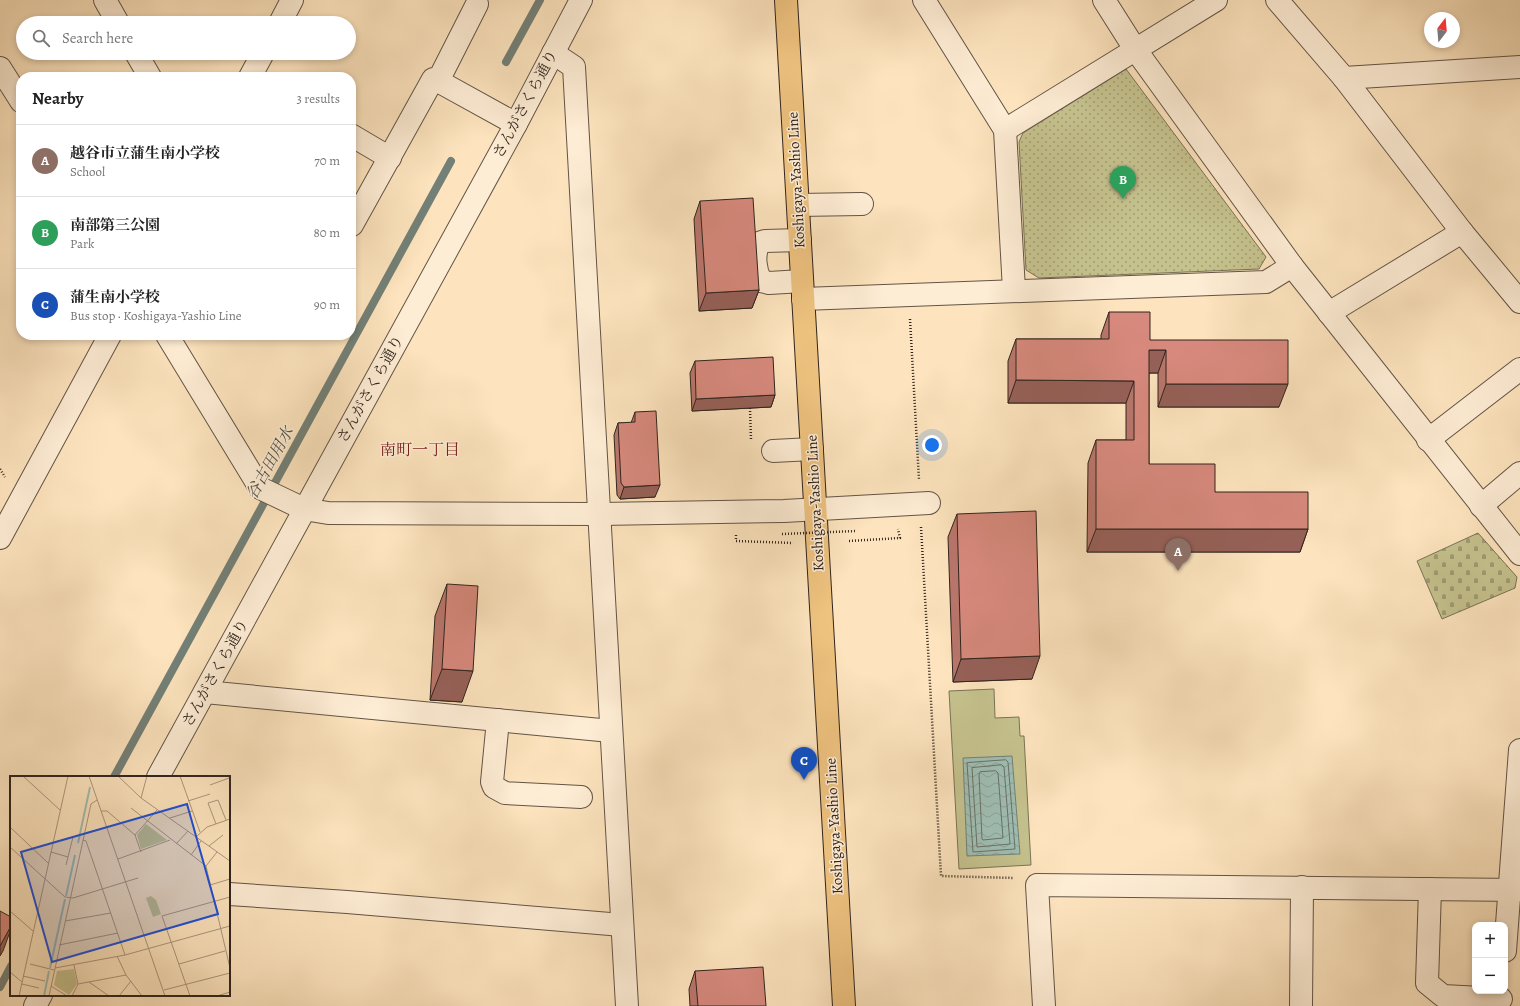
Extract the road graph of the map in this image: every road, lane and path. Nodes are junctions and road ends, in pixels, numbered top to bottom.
1 (105, 0) edge
2 (292, 0) edge
3 (581, 0) edge
4 (786, 0) edge
5 (924, 0) edge
6 (1104, 0) edge
7 (1216, 0) edge
8 (1277, 0) edge
9 (477, 4) dead end
10 (114, 16) edge
11 (284, 16) edge
12 (1135, 49) junction
13 (553, 53) junction
14 (140, 60) edge
15 (260, 60) edge
16 (0, 68) edge
17 (1520, 68) edge
18 (147, 72) edge
19 (253, 72) edge
20 (1344, 78) junction
21 (438, 81) junction
22 (16, 93) edge
23 (516, 124) junction
24 (1005, 130) junction
25 (356, 139) edge
26 (390, 158) junction
27 (862, 204) dead end
28 (798, 205) junction
29 (356, 219) edge
30 (1462, 232) junction
31 (800, 240) junction
32 (1292, 266) junction
33 (802, 290) junction
34 (1014, 290) junction
35 (909, 294) junction
36 (1520, 302) edge
37 (1329, 313) junction
38 (107, 340) edge
39 (170, 340) edge
40 (1520, 369) edge
41 (750, 408) edge
42 (1428, 440) junction
43 (752, 444) dead end
44 (812, 449) junction
45 (773, 451) dead end
46 (1520, 473) edge
47 (925, 503) junction
48 (1481, 506) junction
49 (304, 509) junction
50 (816, 509) junction
51 (600, 514) junction
52 (892, 529) dead end
53 (863, 531) dead end
54 (743, 533) dead end
55 (774, 533) dead end
56 (0, 538) edge
57 (848, 541) dead end
58 (792, 543) dead end
59 (1520, 554) edge
60 (206, 692) junction
61 (498, 720) junction
62 (611, 731) junction
63 (1520, 750) edge
64 (159, 776) edge
65 (581, 797) dead end
66 (1037, 885) junction
67 (1302, 887) junction
68 (1430, 888) junction
69 (1515, 890) edge
70 (230, 894) edge
71 (622, 925) junction
72 (1508, 933) edge
73 (40, 996) edge
74 (1501, 999) edge
75 (35, 1006) edge
76 (627, 1006) edge
77 (844, 1006) edge
78 (1044, 1006) edge
79 (1301, 1006) edge

1 - 10 street
2 - 11 street
3 - 13 street, さんがさくら通り
4 - 28 main road, Koshigaya-Yashio Line
5 - 24 street
6 - 12 street
7 - 12 street
8 - 20 street
9 - 21 street
12 - 24 street
12 - 32 street
13 - 23 street, さんがさくら通り
13 - 51 street
14 - 18 street
15 - 19 street
16 - 22 street
17 - 20 street
20 - 30 street
21 - 23 street
21 - 26 street
23 - 49 street, さんがさくら通り
24 - 34 street
25 - 26 street
26 - 29 street
27 - 28 street
28 - 31 main road, Koshigaya-Yashio Line
30 - 36 street
30 - 37 street
31 - 33 main road, Koshigaya-Yashio Line
31 - 33 street
32 - 34 street
32 - 37 street
33 - 35 street
33 - 44 main road, Koshigaya-Yashio Line
34 - 35 street
35 - 47 path
37 - 42 street
38 - 56 street
39 - 49 street
40 - 42 street
41 - 43 path
42 - 48 street
44 - 45 street
44 - 50 main road, Koshigaya-Yashio Line
46 - 48 street
47 - 50 street
47 - 66 path
48 - 59 street
49 - 51 street
49 - 60 street, さんがさくら通り
50 - 51 street
50 - 77 main road, Koshigaya-Yashio Line
51 - 62 street
52 - 57 path
53 - 55 path, bridge
54 - 58 path
60 - 61 street
60 - 64 street, さんがさくら通り
61 - 62 street
61 - 65 street
62 - 71 street
63 - 69 street
66 - 67 street
66 - 78 street
67 - 68 street
67 - 79 street
68 - 69 street
68 - 74 street
69 - 72 street
70 - 71 street
71 - 76 street
73 - 75 street

